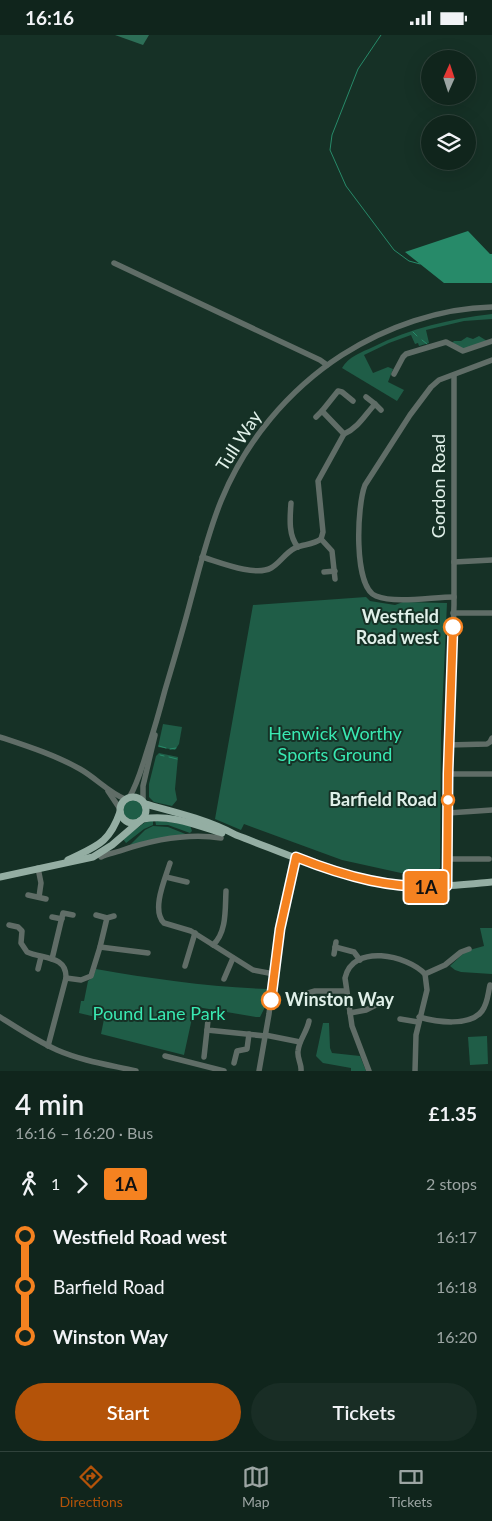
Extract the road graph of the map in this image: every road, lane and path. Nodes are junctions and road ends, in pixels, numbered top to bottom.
1 (114, 263) dead end
2 (492, 307) edge
3 (492, 341) edge
4 (492, 360) edge
5 (327, 365) junction
6 (391, 365) dead end
7 (454, 375) junction
8 (366, 397) dead end
9 (353, 401) dead end
10 (374, 404) junction
11 (381, 410) dead end
12 (322, 411) junction
13 (316, 417) dead end
14 (344, 434) junction
15 (291, 503) dead end
16 (321, 539) junction
17 (298, 547) junction
18 (202, 557) junction
19 (492, 561) edge
20 (454, 562) junction
21 (335, 571) junction
22 (324, 572) dead end
23 (335, 579) dead end
24 (454, 597) junction
25 (454, 613) junction
26 (492, 613) edge
27 (157, 723) junction
28 (0, 737) edge
29 (492, 738) edge
30 (448, 745) junction
31 (448, 774) junction
32 (492, 774) edge
33 (107, 790) junction
34 (127, 798) junction
35 (144, 803) junction
36 (492, 810) edge
37 (120, 811) junction
38 (448, 813) junction
39 (141, 820) junction
40 (197, 822) junction
41 (195, 837) junction
42 (221, 838) dead end
43 (484, 851) dead end
44 (101, 857) dead end
45 (296, 857) junction
46 (448, 859) junction
47 (61, 863) junction
48 (170, 863) dead end
49 (38, 868) junction
50 (0, 877) edge
51 (166, 877) junction
52 (492, 882) edge
53 (183, 883) dead end
54 (447, 886) junction
55 (226, 891) dead end
56 (28, 895) dead end
57 (39, 897) junction
58 (46, 899) dead end
59 (73, 915) dead end
60 (96, 915) dead end
61 (114, 916) dead end
62 (52, 917) dead end
63 (107, 918) junction
64 (62, 919) junction
65 (9, 925) dead end
66 (195, 933) junction
67 (213, 945) junction
68 (100, 947) junction
69 (468, 949) dead end
70 (145, 954) dead end
71 (334, 954) dead end
72 (41, 957) junction
73 (233, 958) junction
74 (52, 959) junction
75 (360, 960) junction
76 (185, 967) dead end
77 (38, 969) dead end
78 (274, 974) junction
79 (426, 974) junction
80 (66, 978) junction
81 (224, 979) dead end
82 (490, 985) dead end
83 (346, 991) junction
84 (298, 997) dead end
85 (373, 998) dead end
86 (350, 1013) junction
87 (0, 1017) edge
88 (400, 1019) dead end
89 (208, 1020) dead end
90 (419, 1020) junction
91 (309, 1021) dead end
92 (207, 1030) junction
93 (249, 1034) junction
94 (265, 1036) junction
95 (300, 1042) junction
96 (48, 1045) junction
97 (165, 1056) dead end
98 (204, 1057) dead end
99 (234, 1063) dead end
100 (209, 1069) edge
101 (136, 1071) edge
102 (224, 1071) edge
103 (259, 1071) edge
104 (301, 1071) edge
105 (369, 1071) edge
106 (415, 1071) edge

1 - 5 street
2 - 5 street, Tull Way
3 - 6 street
4 - 7 street
5 - 18 street, Tull Way
7 - 20 street, Gordon Road
7 - 24 street
8 - 10 street
9 - 12 street
10 - 11 street
10 - 14 street
12 - 13 street
12 - 14 street
14 - 16 street
15 - 17 street
16 - 17 street
16 - 21 street
17 - 18 street
18 - 27 street, Tull Way
19 - 20 street
20 - 24 street, Gordon Road
21 - 22 street
21 - 23 street
24 - 25 street, Gordon Road
25 - 26 street
25 - 30 street, Gordon Road
27 - 34 street, Tull Way
27 - 35 street, Tull Way
28 - 33 street
29 - 30 street
30 - 31 street, Gordon Road
31 - 32 street
31 - 38 street, Gordon Road
33 - 34 street
33 - 37 street
34 - 35 main road
34 - 37 main road
35 - 39 main road
35 - 40 main road
36 - 38 street
37 - 39 main road
37 - 47 main road
38 - 46 street, Gordon Road
39 - 40 main road
39 - 47 main road
40 - 41 street
40 - 45 main road
41 - 42 street
41 - 44 street
43 - 46 street
45 - 54 main road
45 - 78 street
46 - 54 street, Gordon Road
47 - 49 main road
48 - 51 street
49 - 50 main road
49 - 57 street
51 - 53 street
51 - 66 street
52 - 54 main road
55 - 67 street
56 - 57 street
57 - 58 street
59 - 64 street
60 - 63 street
61 - 63 street
62 - 64 street
63 - 68 street
64 - 74 street
65 - 72 street
66 - 67 street
66 - 76 street
67 - 73 street
68 - 70 street
68 - 80 street
69 - 79 street
71 - 75 street
72 - 74 street
72 - 77 street
73 - 78 street
73 - 81 street
74 - 80 street
75 - 79 street
75 - 83 street
78 - 94 street
79 - 90 street
80 - 96 street
82 - 90 street
83 - 84 street
83 - 86 street
85 - 86 street
86 - 105 street
87 - 96 street
88 - 90 street
89 - 92 street
90 - 106 street
91 - 95 street
92 - 93 street
92 - 98 street
93 - 94 street
93 - 99 street
94 - 95 street
94 - 103 street
95 - 104 street
96 - 101 street
97 - 100 street
100 - 102 street

